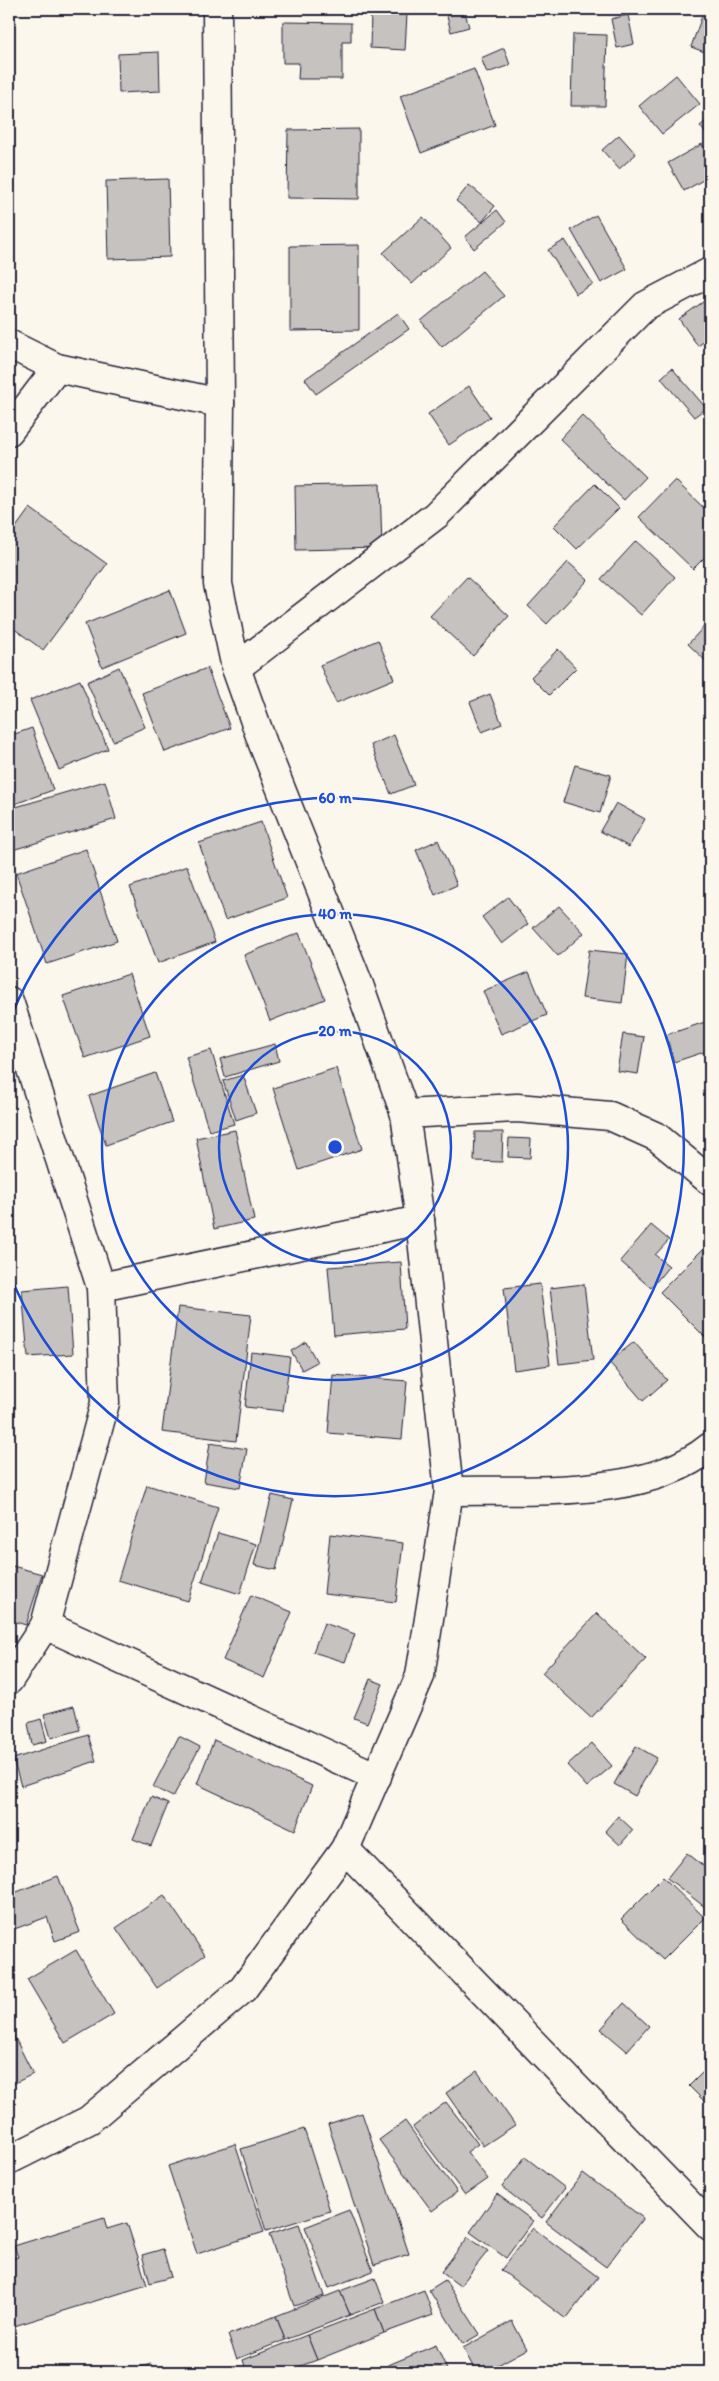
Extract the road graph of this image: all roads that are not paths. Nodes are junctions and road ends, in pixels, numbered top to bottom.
1 (217, 9) edge
2 (710, 272) edge
3 (9, 344) edge
4 (58, 368) junction
5 (220, 403) junction
6 (9, 431) edge
7 (236, 668) junction
8 (9, 1001) edge
9 (405, 1114) junction
10 (710, 1181) edge
11 (420, 1220) junction
12 (101, 1287) junction
13 (710, 1447) edge
14 (450, 1491) junction
15 (45, 1626) junction
16 (9, 1680) edge
17 (377, 1778) junction
18 (345, 1849) junction
19 (9, 2160) edge
20 (710, 2226) edge

1 - 5 street
2 - 7 street
3 - 4 street
4 - 5 street
4 - 6 street
5 - 7 street
7 - 9 street
8 - 12 street
9 - 10 street
9 - 11 street
11 - 12 street
11 - 14 street
12 - 15 street
13 - 14 street
14 - 17 street
15 - 16 street
15 - 17 street
17 - 18 street
18 - 19 street
18 - 20 street

